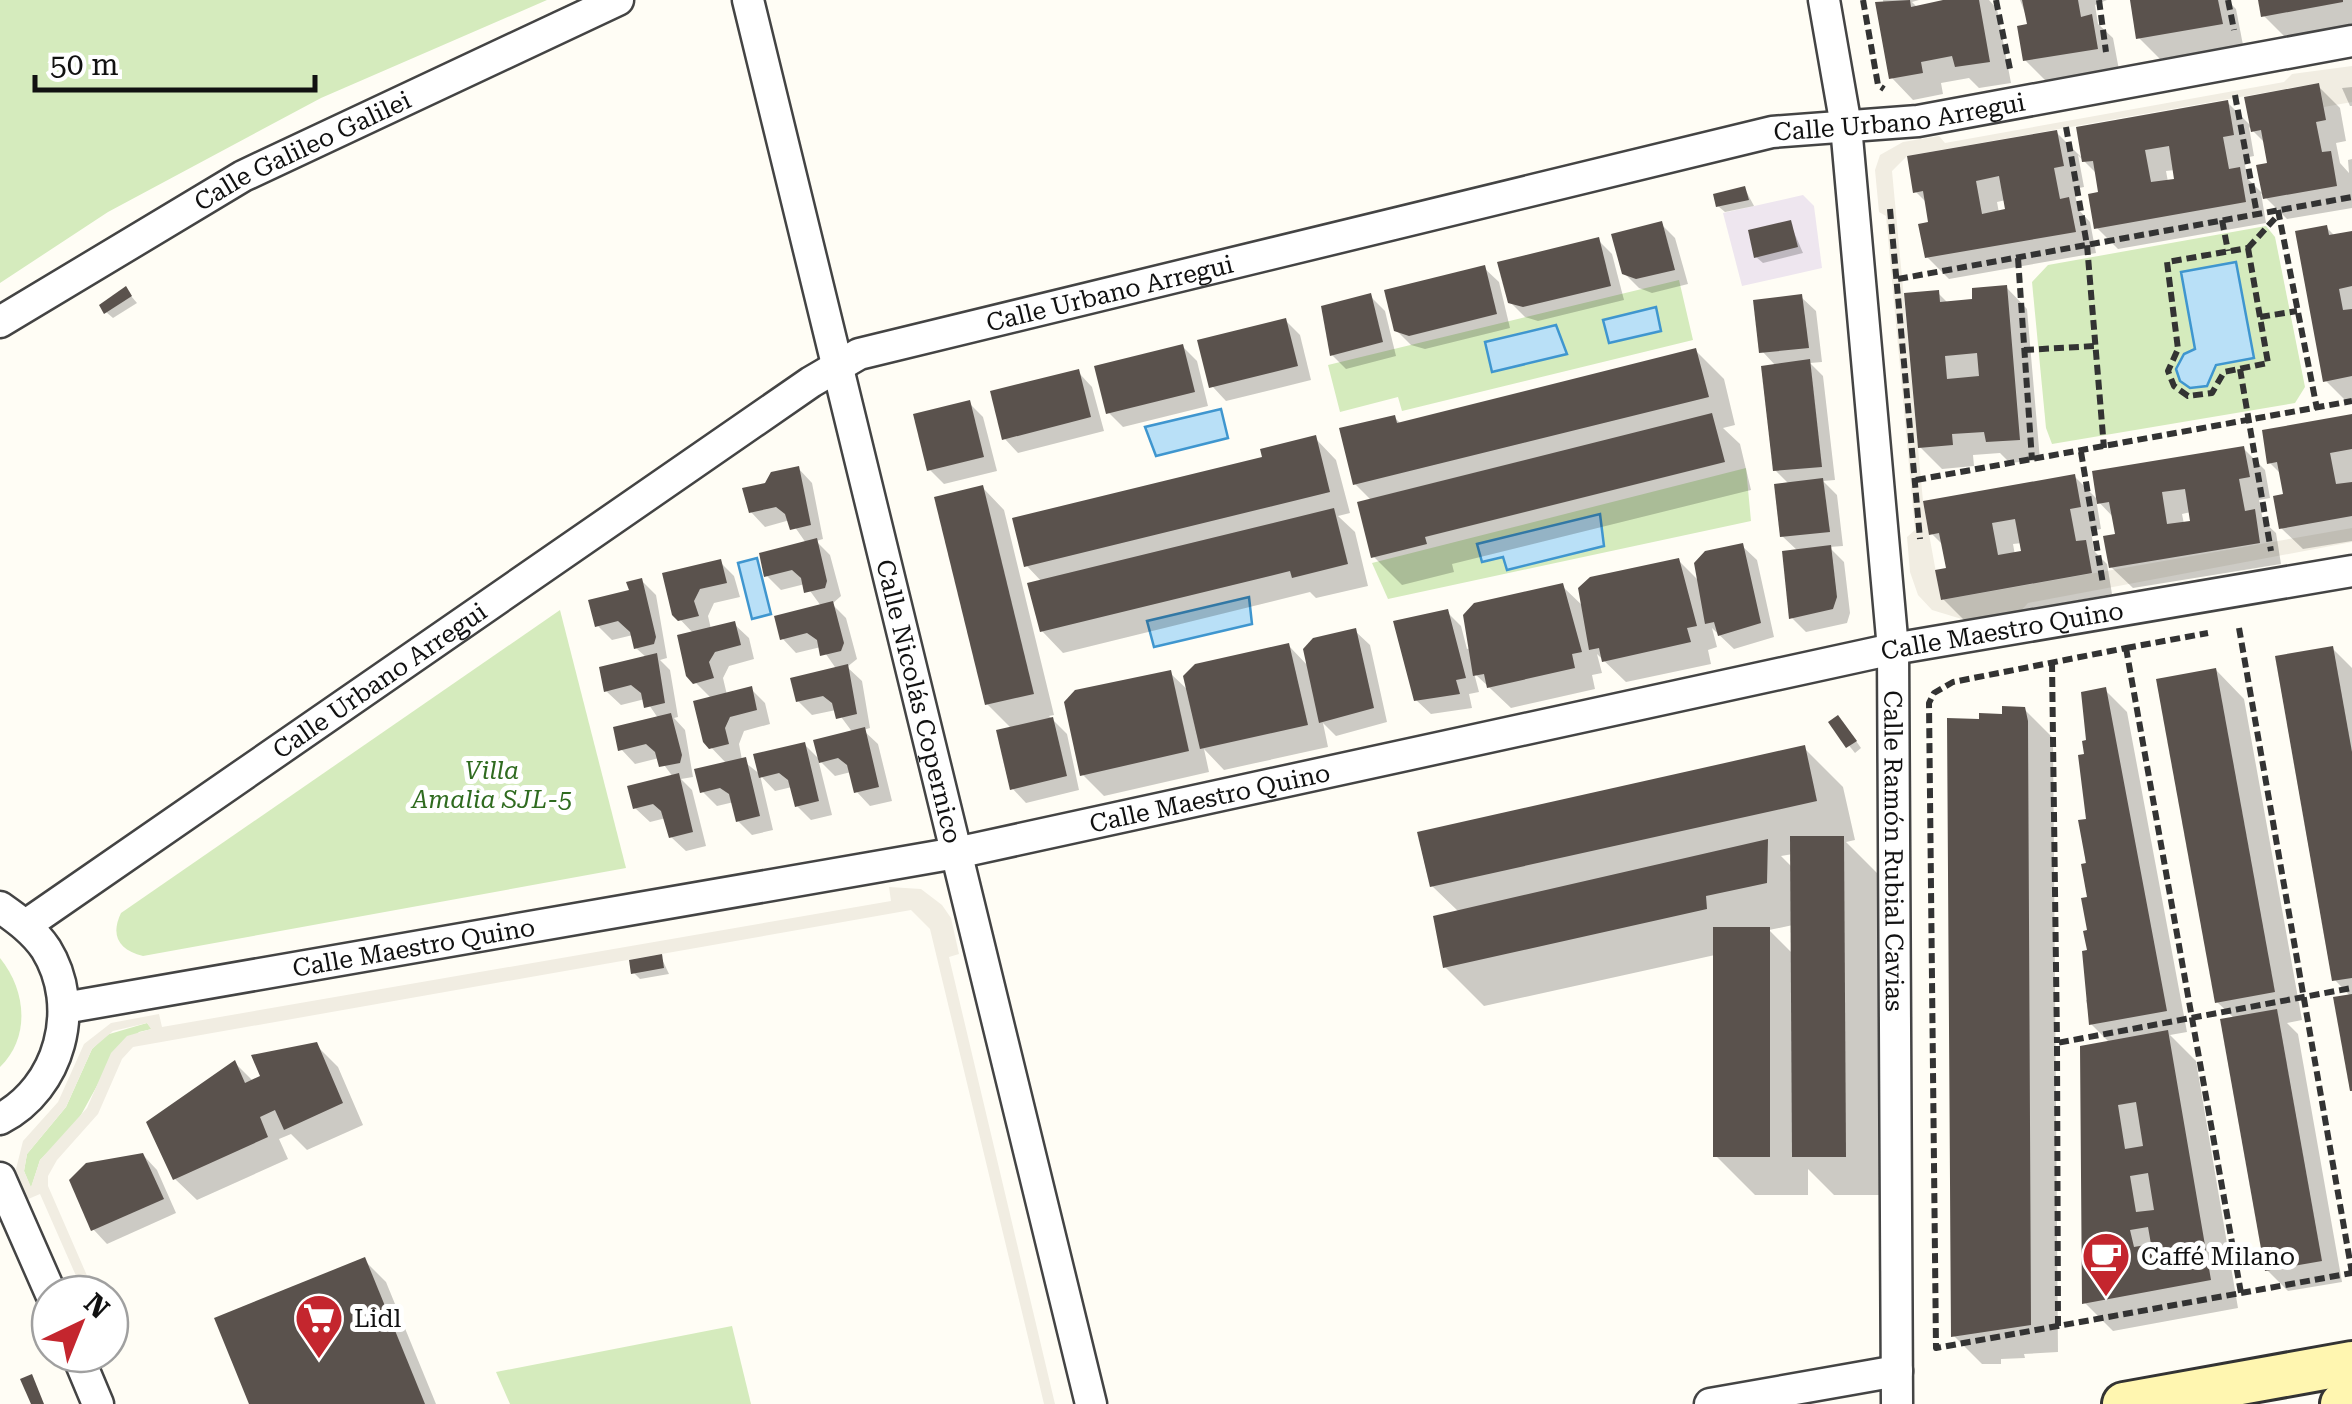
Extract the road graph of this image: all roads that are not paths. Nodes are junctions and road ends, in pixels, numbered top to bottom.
1 (618, 0) edge
2 (748, 0) edge
3 (1824, 0) edge
4 (2352, 41) edge
5 (1846, 126) junction
6 (0, 322) edge
7 (836, 367) junction
8 (2352, 570) edge
9 (1893, 650) junction
10 (956, 853) junction
11 (0, 906) edge
12 (26, 925) junction
13 (64, 1008) junction
14 (0, 1119) edge
15 (0, 1178) edge
16 (42, 1274) edge
17 (2352, 1362) edge
18 (1897, 1371) junction
19 (85, 1374) edge
20 (2352, 1402) edge
21 (98, 1404) edge
22 (1091, 1404) edge
23 (1710, 1404) edge
24 (1897, 1404) edge
25 (2124, 1404) edge
26 (2342, 1404) edge

1 - 6 street, Calle Galileo Galilei
2 - 7 street, Calle Nicolás Copernico
3 - 5 street, Calle Ramón Rubial Cavias
4 - 5 street, Calle Urbano Arregui
5 - 7 street, Calle Urbano Arregui
5 - 9 street, Calle Ramón Rubial Cavias
7 - 10 street, Calle Nicolás Copernico
7 - 12 street, Calle Urbano Arregui
8 - 9 street, Calle Maestro Quino
9 - 10 street, Calle Maestro Quino
9 - 18 street, Calle Ramón Rubial Cavias
10 - 13 street, Calle Maestro Quino
10 - 22 street, Calle Nicolás Copernico
11 - 12 street
12 - 13 street
13 - 14 street
15 - 16 street
17 - 25 street
18 - 23 street
18 - 24 street, Calle Ramón Rubial Cavias
19 - 21 street
20 - 26 street

